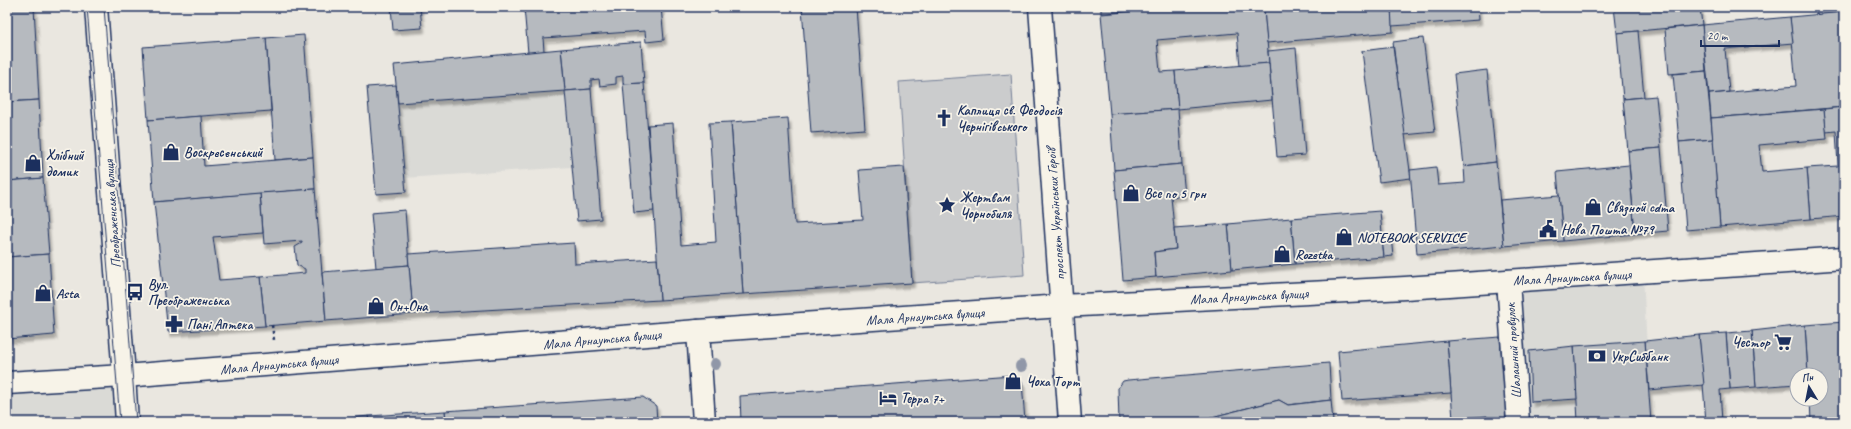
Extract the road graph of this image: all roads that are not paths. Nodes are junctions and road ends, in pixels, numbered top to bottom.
1 (96, 7) edge
2 (1040, 7) edge
3 (1844, 258) edge
4 (1508, 281) junction
5 (1062, 306) junction
6 (698, 331) junction
7 (124, 376) junction
8 (7, 383) edge
9 (128, 422) edge
10 (704, 422) edge
11 (1070, 422) edge
12 (1518, 422) edge

1 - 7 main road, Преображенська вулиця
2 - 5 main road, проспект Українських Героїв
3 - 4 main road, Мала Арнаутська вулиця
4 - 5 main road, Мала Арнаутська вулиця
4 - 12 main road, Шалашний провулок
5 - 6 main road, Мала Арнаутська вулиця
5 - 11 main road, проспект Українських Героїв
6 - 7 main road, Мала Арнаутська вулиця
6 - 10 main road
7 - 8 main road, Мала Арнаутська вулиця
7 - 9 main road, Преображенська вулиця

